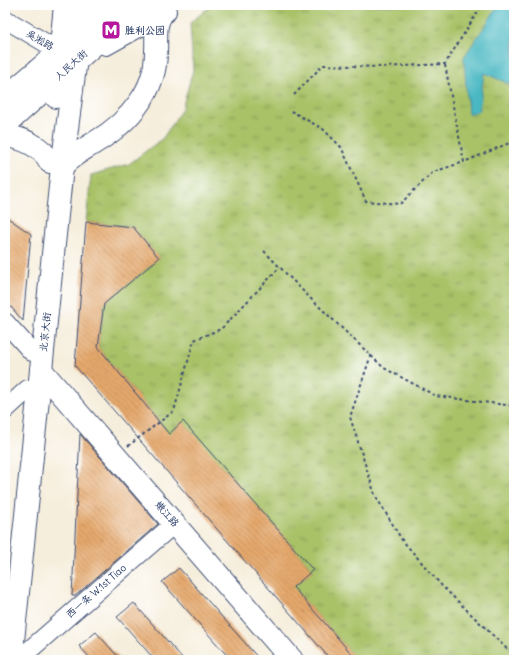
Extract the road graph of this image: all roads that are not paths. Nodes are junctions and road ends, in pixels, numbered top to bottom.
1 (65, 5) edge
2 (83, 5) edge
3 (98, 5) edge
4 (115, 5) edge
5 (138, 5) edge
6 (166, 10) edge
7 (5, 19) edge
8 (79, 35) junction
9 (68, 56) junction
10 (58, 77) junction
11 (5, 98) edge
12 (5, 125) edge
13 (5, 136) edge
14 (56, 164) junction
15 (5, 322) edge
16 (36, 361) junction
17 (28, 389) junction
18 (5, 410) edge
19 (174, 523) junction
20 (5, 621) edge
21 (11, 660) edge
22 (18, 660) edge
23 (292, 660) edge

1 - 9 main road, 北京大街
2 - 8 main road
3 - 8 main road
4 - 8 main road, 人民大街
5 - 9 main road, 人民大街
6 - 9 main road
6 - 14 main road
7 - 9 street, 吴淞路
8 - 9 main road, 人民大街
9 - 10 main road, 北京大街
9 - 11 main road, 人民大街
9 - 14 main road, 北京大街
10 - 12 main road, 人民大街
10 - 14 main road, 北京大街
13 - 14 main road
14 - 16 main road, 北京大街
15 - 16 street, 嫩江路
16 - 17 main road, 北京大街
16 - 19 main road, 嫩江路
16 - 21 main road, 北京大街
17 - 18 street
17 - 20 main road, 北京大街
19 - 22 street, 西一条 W.1st Tiao
19 - 23 main road, 嫩江路

